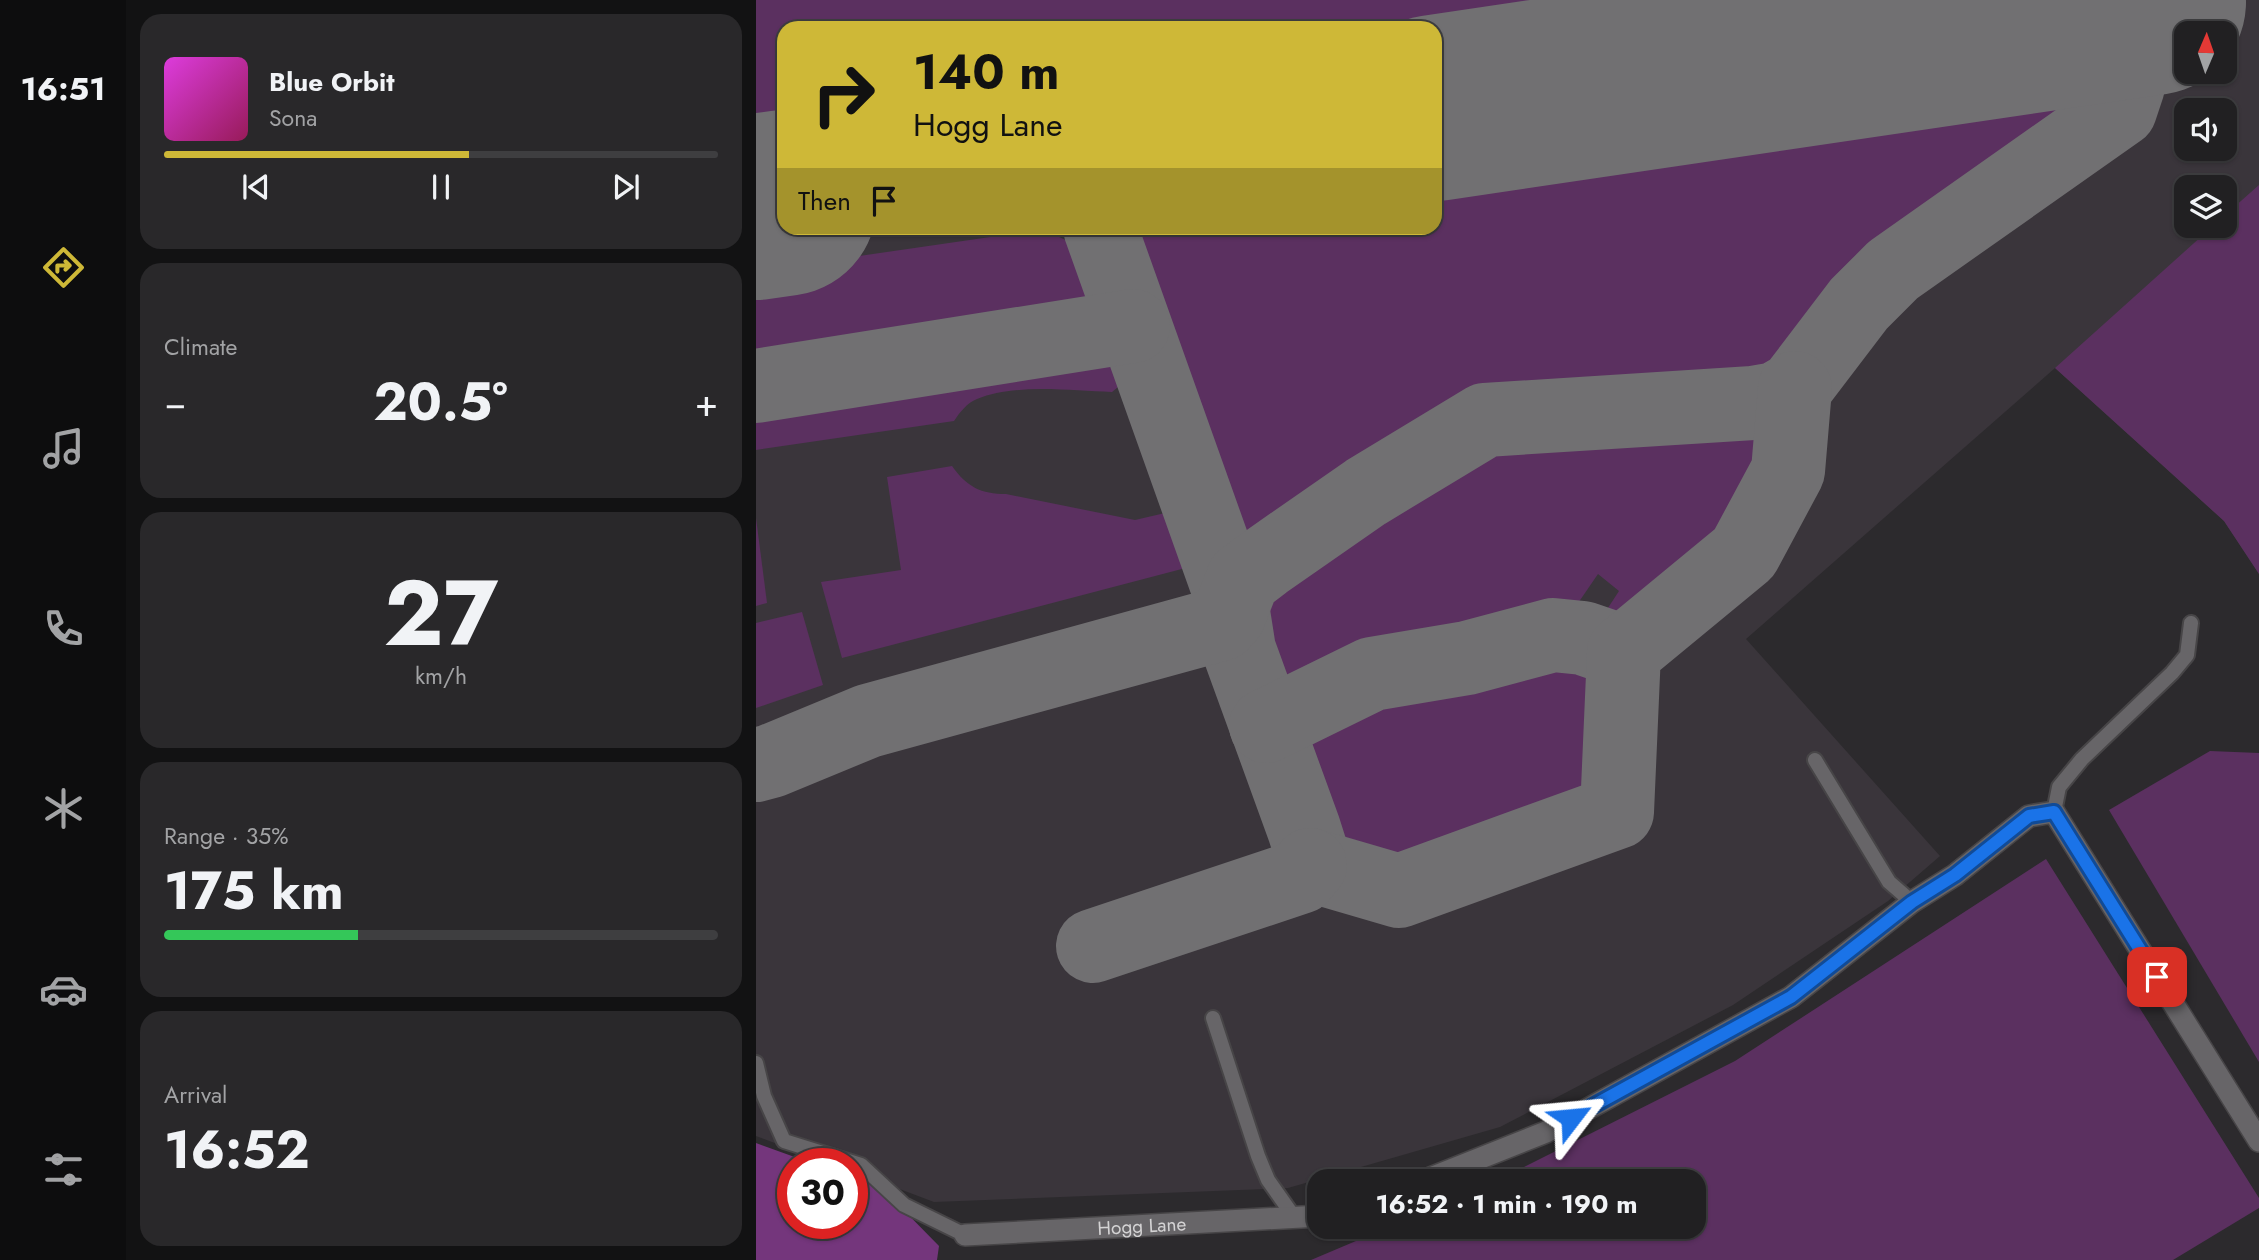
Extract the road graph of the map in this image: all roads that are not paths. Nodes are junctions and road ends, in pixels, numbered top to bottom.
1 (2190, 624) dead end
2 (1815, 761) dead end
3 (2054, 812) junction
4 (1912, 902) junction
5 (1213, 1018) dead end
6 (756, 1063) edge
7 (2259, 1141) edge
8 (1453, 1169) edge
9 (1307, 1216) edge
10 (1294, 1217) junction
11 (965, 1235) joint

1 - 3 lane
2 - 4 lane
3 - 4 street
3 - 7 street
4 - 8 street
5 - 10 lane
6 - 11 lane
9 - 10 street, Hogg Lane
10 - 11 street, Hogg Lane

